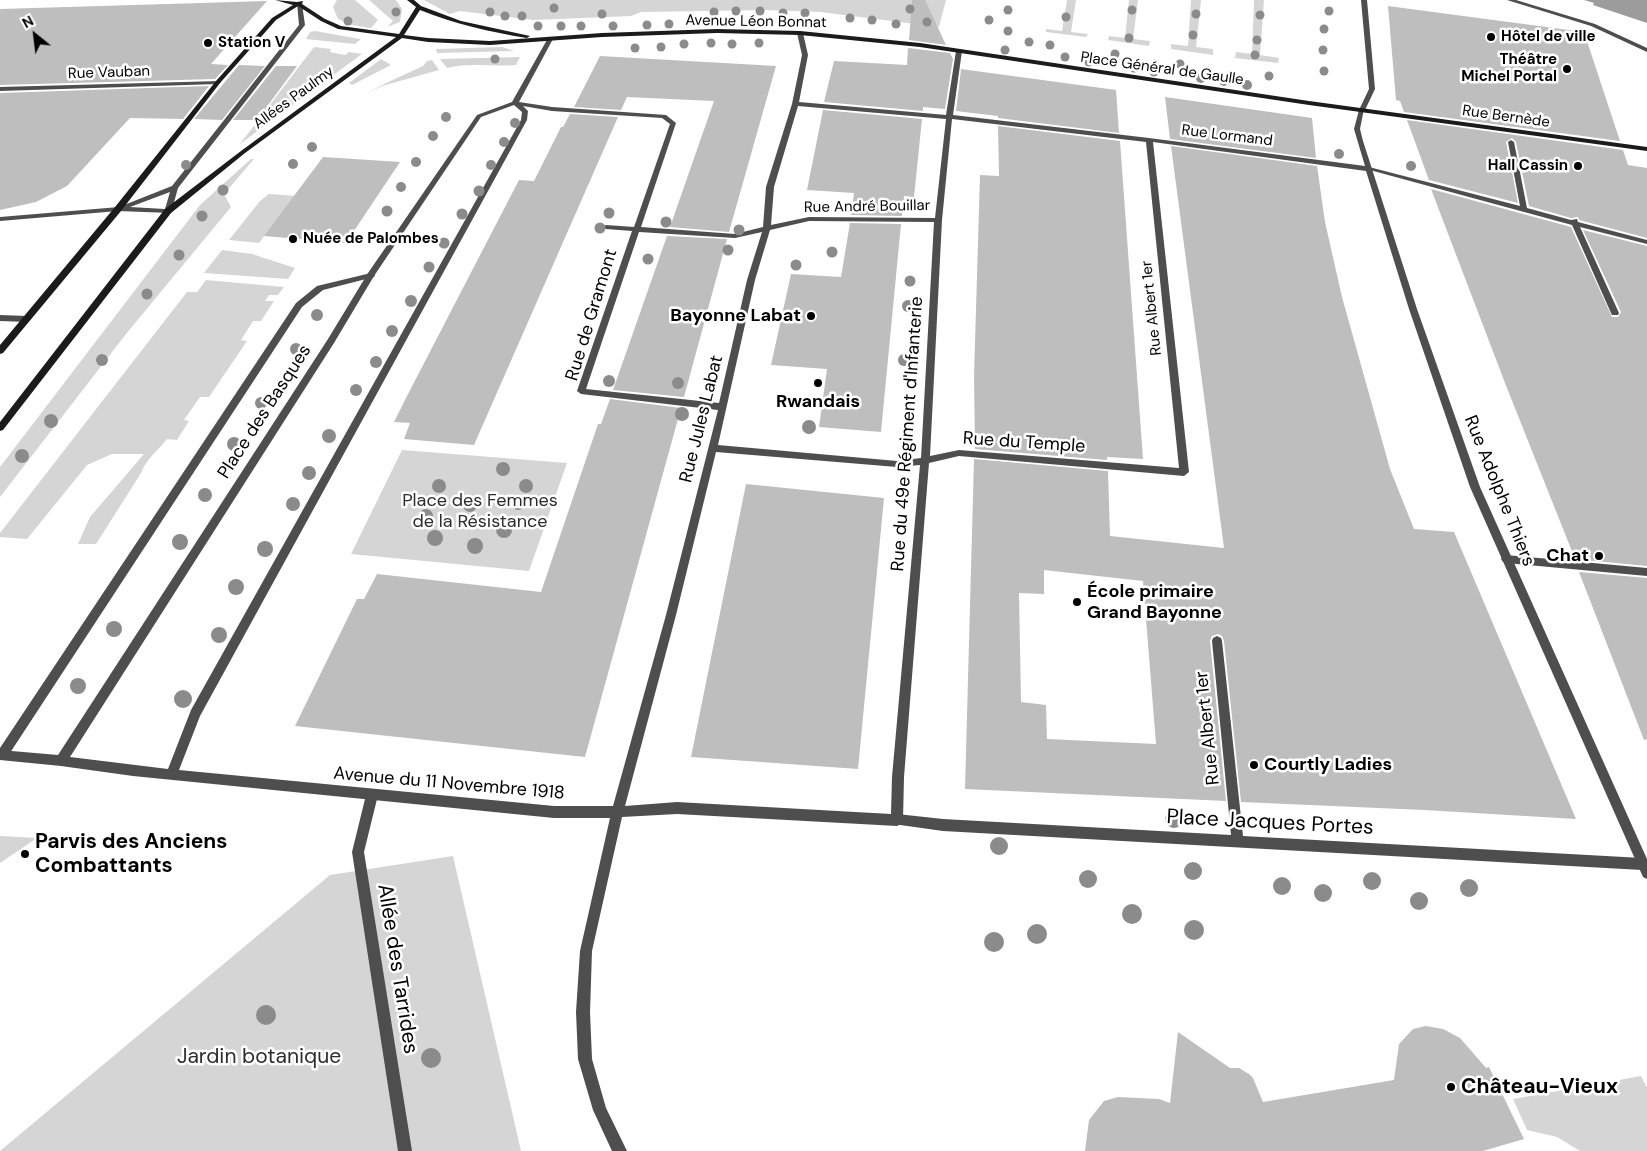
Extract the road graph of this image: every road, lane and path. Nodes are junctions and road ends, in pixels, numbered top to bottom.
1 (278, 0) edge
2 (410, 0) edge
3 (1364, 0) edge
4 (1510, 0) edge
5 (301, 2) edge
6 (419, 7) junction
7 (800, 33) junction
8 (400, 37) junction
9 (550, 39) junction
10 (1647, 50) edge
11 (960, 52) junction
12 (218, 82) junction
13 (0, 89) edge
14 (515, 103) junction
15 (795, 104) junction
16 (1362, 110) junction
17 (950, 117) junction
18 (1149, 140) junction
19 (1511, 142) dead end
20 (1647, 149) edge
21 (1369, 169) junction
22 (175, 188) junction
23 (1524, 208) junction
24 (118, 209) junction
25 (168, 212) junction
26 (0, 219) edge
27 (938, 220) junction
28 (1574, 221) junction
29 (606, 228) dead end
30 (767, 228) junction
31 (635, 231) junction
32 (1647, 242) edge
33 (371, 275) junction
34 (1615, 313) dead end
35 (0, 318) edge
36 (27, 320) junction
37 (0, 351) edge
38 (723, 407) junction
39 (0, 428) edge
40 (712, 448) junction
41 (925, 460) junction
42 (1184, 472) joint
43 (1506, 559) junction
44 (1647, 572) edge
45 (1217, 641) dead end
46 (1, 755) edge
47 (61, 761) junction
48 (172, 774) junction
49 (372, 795) junction
50 (617, 812) junction
51 (897, 820) junction
52 (1238, 841) junction
53 (1644, 868) edge
54 (405, 1151) edge
55 (620, 1151) edge

1 - 5 main road
2 - 6 main road
3 - 16 street, Rue Adolphe Thiers
4 - 10 street
5 - 8 main road, Avenue Léon Bonnat
5 - 12 main road
5 - 22 street, Allées Paulmy
6 - 8 main road, Allées Paulmy
6 - 9 main road, Avenue Léon Bonnat
7 - 9 main road, Avenue Léon Bonnat
7 - 11 main road, Avenue Léon Bonnat
7 - 15 street, Rue Jules Labat
8 - 9 main road, Avenue Léon Bonnat
8 - 25 main road, Allées Paulmy
9 - 14 street
11 - 16 main road, Place Général de Gaulle
11 - 17 street, Rue du 49e Régiment d'Infanterie
12 - 13 street, Rue Vauban
12 - 24 main road
14 - 31 street, Rue de Gramont
14 - 33 street, Place des Basques
14 - 48 street
15 - 17 street, Rue Lormand
15 - 30 street, Rue Jules Labat
16 - 20 main road, Rue Bernède
16 - 21 street, Rue Adolphe Thiers
17 - 18 street, Rue Lormand
17 - 27 street, Rue du 49e Régiment d'Infanterie
18 - 21 street, Rue Lormand
18 - 42 street, Rue Albert 1er
19 - 23 street
21 - 23 street, Rue Lormand
21 - 43 street, Rue Adolphe Thiers
22 - 24 street
22 - 25 street, Allées Paulmy
23 - 28 street, Rue Lormand
24 - 25 street
24 - 26 street
24 - 36 main road
25 - 39 main road, Allées Paulmy
27 - 30 street, Rue André Bouillar
27 - 41 street, Rue du 49e Régiment d'Infanterie
28 - 32 street, Rue Lormand
28 - 34 street
29 - 31 street, Rue de Gramont
30 - 31 street, Rue de Gramont
30 - 38 street, Rue Jules Labat
31 - 38 street, Rue de Gramont
33 - 46 street
33 - 47 street, Place des Basques
35 - 36 street
36 - 37 main road
38 - 40 street, Rue Jules Labat
40 - 41 street, Rue du Temple
40 - 50 street, Rue Jules Labat
41 - 42 street, Rue du Temple
41 - 51 street, Rue du 49e Régiment d'Infanterie
43 - 44 street
43 - 53 street, Rue Adolphe Thiers
45 - 52 street, Rue Albert 1er
46 - 47 street, Avenue du 11 Novembre 1918
47 - 48 street, Avenue du 11 Novembre 1918
48 - 49 street, Avenue du 11 Novembre 1918
49 - 50 street, Avenue du 11 Novembre 1918
49 - 54 street, Allée des Tarrides
50 - 51 street, Avenue du 11 Novembre 1918
50 - 55 street, Rue Jules Labat
51 - 52 street, Place Jacques Portes
52 - 53 street, Place Jacques Portes

